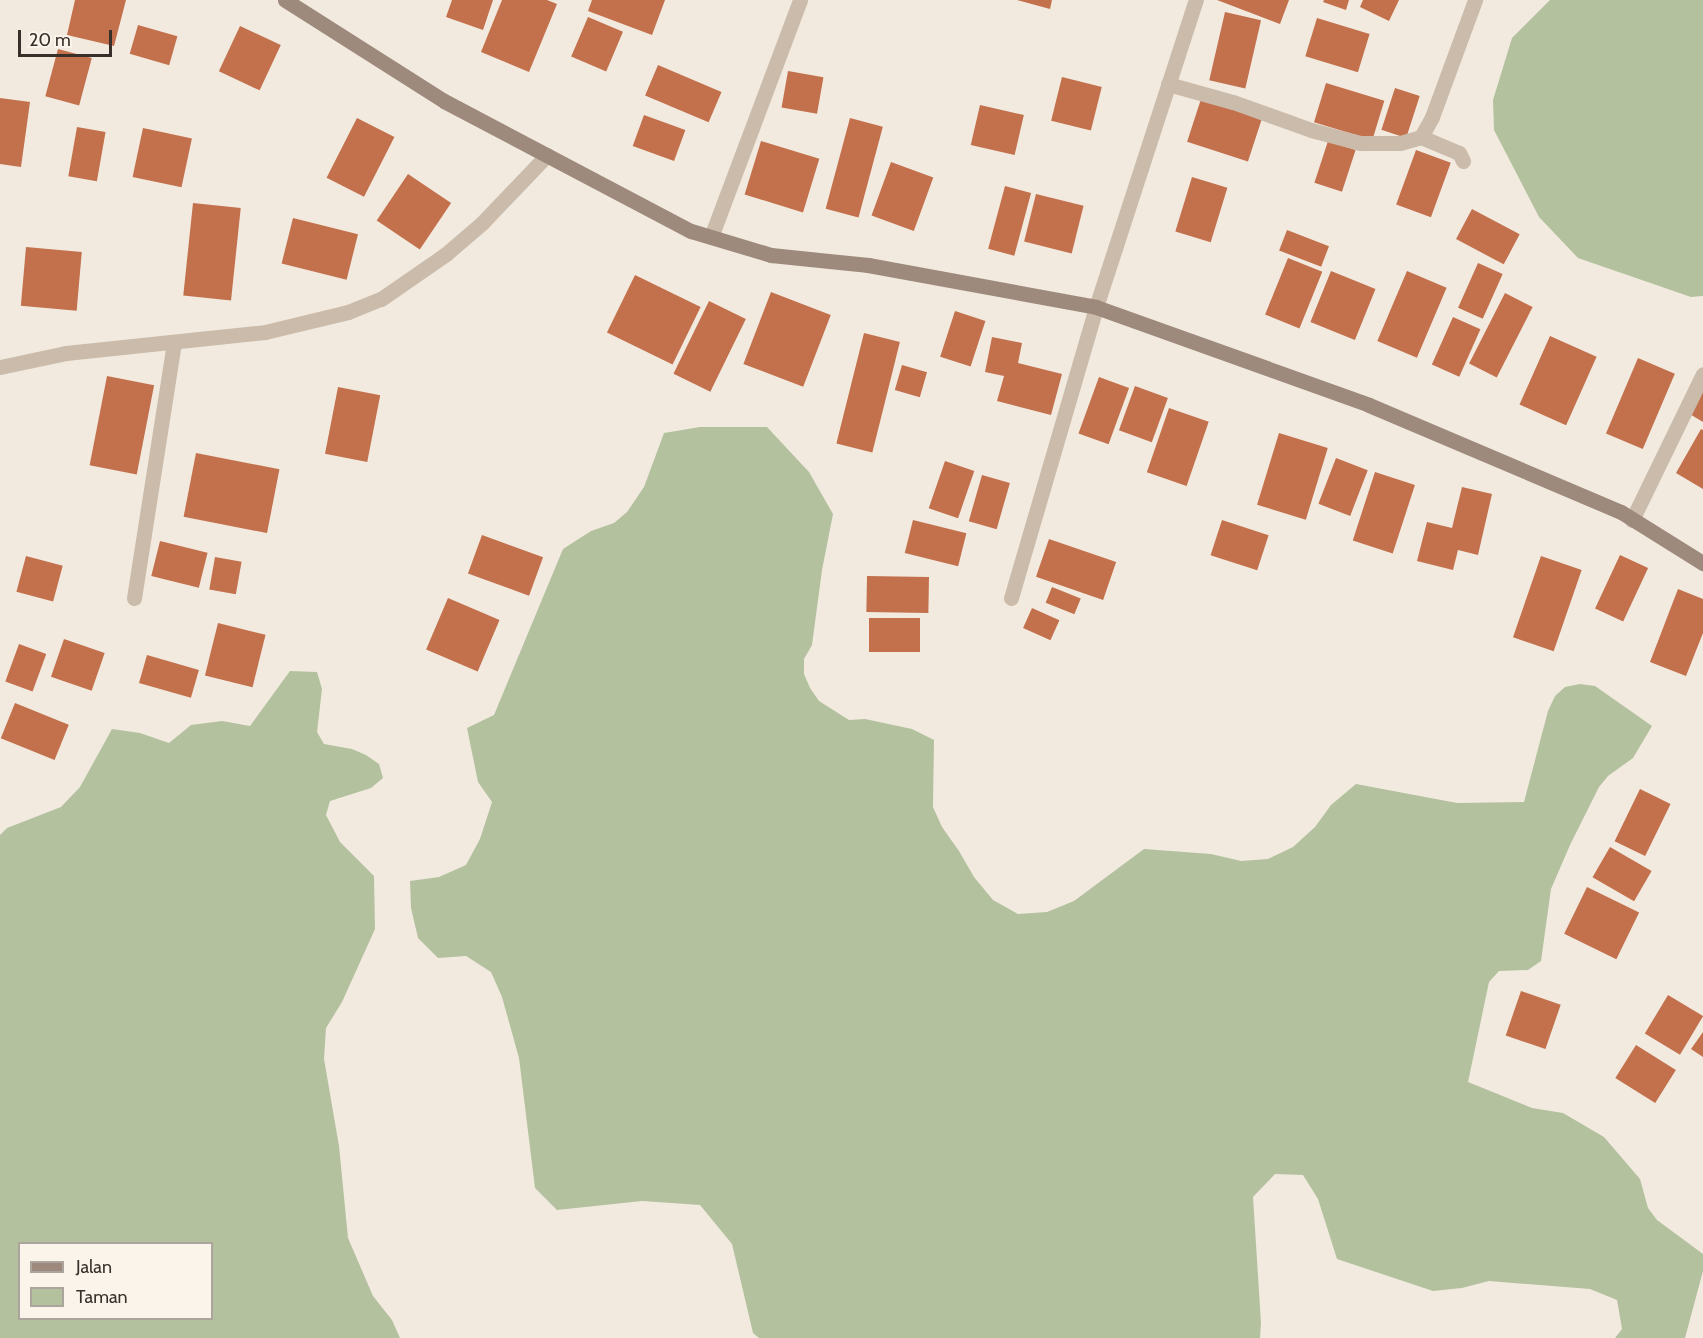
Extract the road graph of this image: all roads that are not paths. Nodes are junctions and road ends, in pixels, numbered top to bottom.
1 (285, 0) edge
2 (800, 0) edge
3 (1196, 0) edge
4 (1475, 0) edge
5 (1168, 84) junction
6 (1420, 137) junction
7 (547, 155) junction
8 (1463, 161) dead end
9 (711, 237) junction
10 (1096, 307) junction
11 (174, 342) junction
12 (0, 368) edge
13 (1703, 374) edge
14 (1632, 519) junction
15 (1703, 563) edge
16 (134, 598) dead end
17 (1011, 598) dead end

1 - 7 main road
2 - 9 street
3 - 5 street
4 - 6 street
5 - 6 street
5 - 10 street
6 - 8 street
7 - 9 main road
7 - 11 street
9 - 10 main road
10 - 14 main road
10 - 17 street
11 - 12 street
11 - 16 street
13 - 14 street
14 - 15 main road

